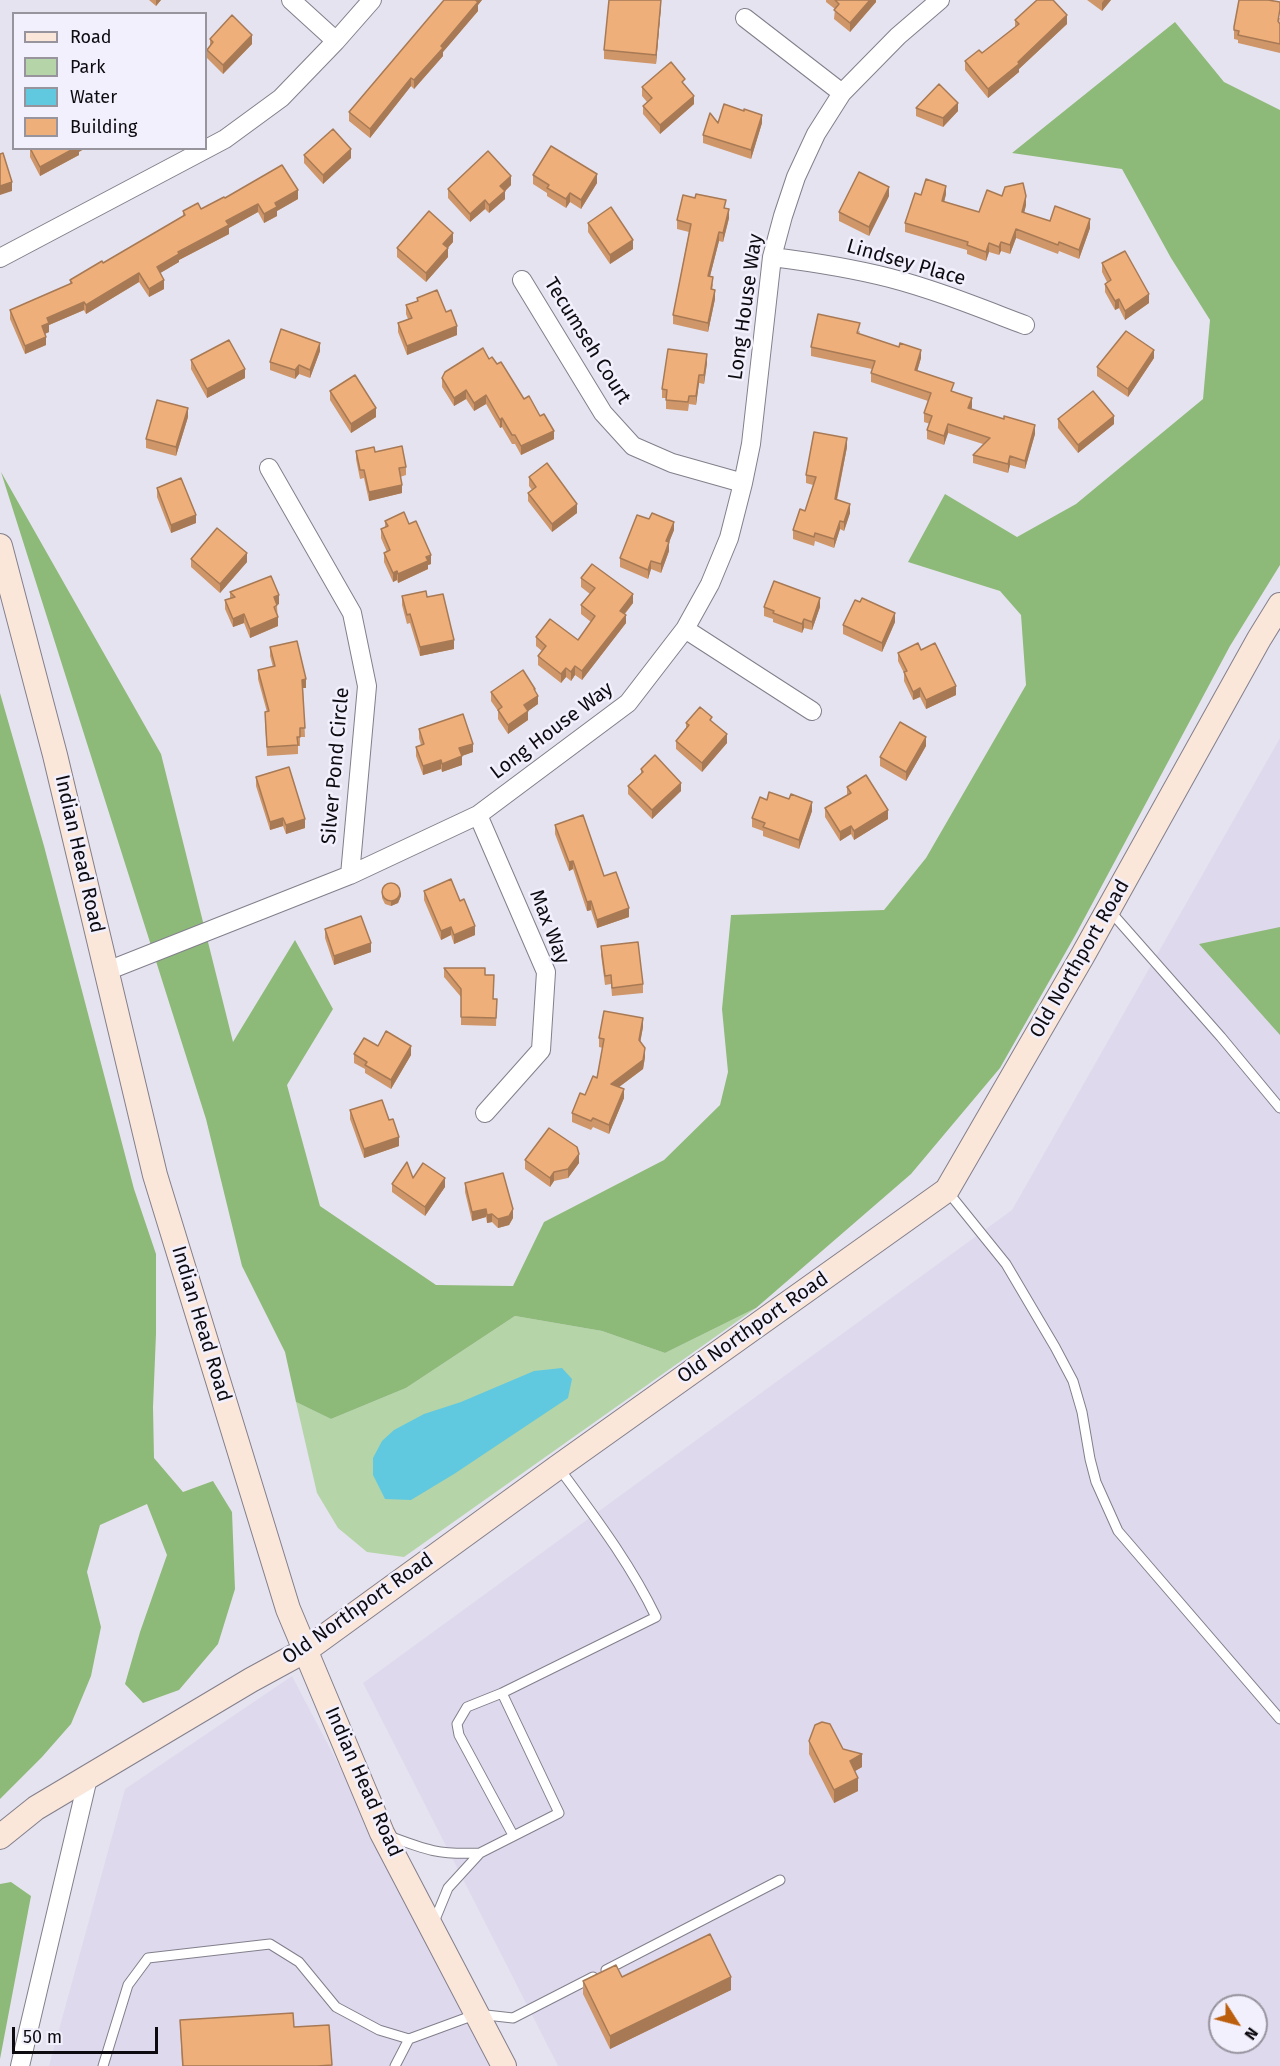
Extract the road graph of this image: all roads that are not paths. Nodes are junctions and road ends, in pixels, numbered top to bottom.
1 (291, 0) edge
2 (372, 0) edge
3 (940, 0) edge
4 (745, 18) dead end
5 (336, 41) junction
6 (842, 93) junction
7 (207, 149) edge
8 (204, 150) edge
9 (772, 257) junction
10 (0, 258) edge
11 (522, 280) dead end
12 (1025, 326) dead end
13 (269, 468) dead end
14 (743, 483) junction
15 (0, 546) edge
16 (1280, 605) edge
17 (685, 629) junction
18 (812, 711) dead end
19 (478, 815) junction
20 (350, 875) junction
21 (1108, 909) junction
22 (107, 971) junction
23 (1280, 1108) edge
24 (485, 1113) dead end
25 (947, 1190) junction
26 (558, 1467) junction
27 (306, 1650) junction
28 (502, 1693) junction
29 (1280, 1719) edge
30 (87, 1778) junction
31 (382, 1833) junction
32 (513, 1835) junction
33 (0, 1837) edge
34 (480, 1853) junction
35 (780, 1880) dead end
36 (432, 1927) junction
37 (477, 2014) junction
38 (409, 2039) junction
39 (20, 2066) edge
40 (103, 2066) edge
41 (395, 2066) edge
42 (504, 2066) edge

1 - 5 street
2 - 5 street
3 - 6 street, Long House Way
4 - 6 street
5 - 7 street
6 - 9 street, Long House Way
8 - 10 street
9 - 12 street, Lindsey Place
9 - 14 street, Long House Way
11 - 14 street, Tecumseh Court
13 - 20 street, Silver Pond Circle
14 - 17 street, Long House Way
15 - 22 main road, Indian Head Road
16 - 21 main road, Old Northport Road
17 - 18 street
17 - 19 street, Long House Way
19 - 20 street, Long House Way
19 - 24 street, Max Way
20 - 22 street, Long House Way
21 - 23 lane
21 - 25 main road, Old Northport Road
22 - 27 main road, Indian Head Road
25 - 26 main road, Old Northport Road
25 - 29 lane
26 - 27 main road, Old Northport Road
26 - 28 lane
27 - 30 main road, Old Northport Road
27 - 31 main road, Indian Head Road
28 - 32 lane
28 - 32 lane
30 - 33 main road, Old Northport Road
30 - 39 street
31 - 34 lane
31 - 36 main road, Indian Head Road
32 - 34 lane
34 - 36 lane
35 - 37 lane
36 - 37 main road, Indian Head Road
37 - 38 lane
37 - 42 main road, Indian Head Road
38 - 40 lane
38 - 41 lane

